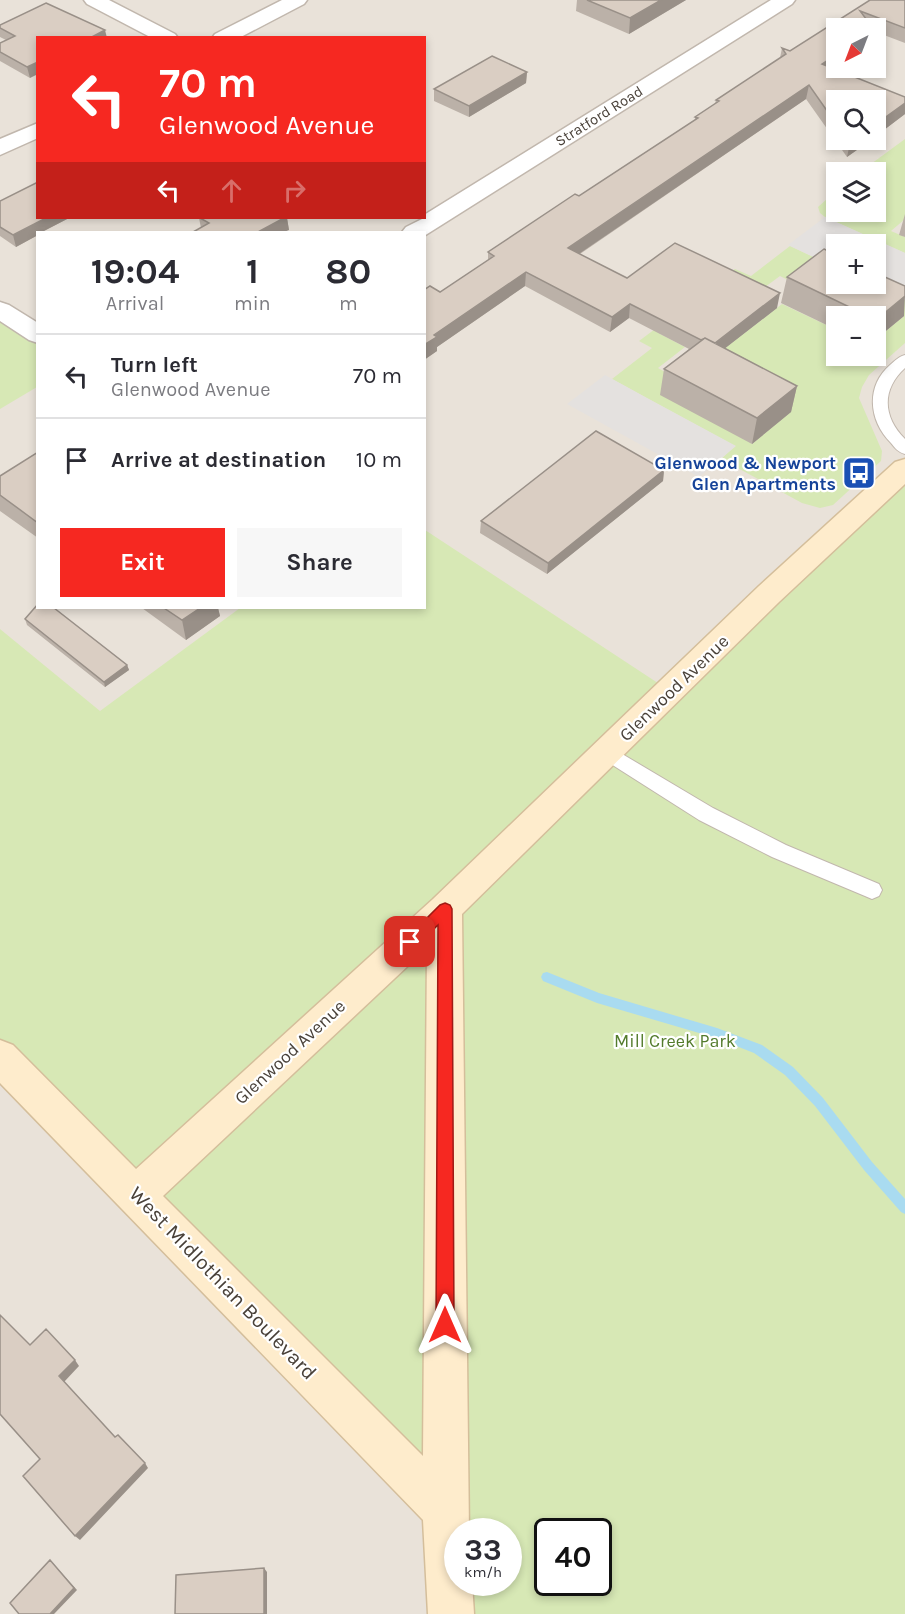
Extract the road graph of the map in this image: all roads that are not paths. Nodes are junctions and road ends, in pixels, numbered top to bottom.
1 (94, 0) edge
2 (297, 0) edge
3 (785, 0) edge
4 (164, 36) edge
5 (226, 36) edge
6 (36, 130) edge
7 (0, 148) edge
8 (416, 231) edge
9 (0, 310) edge
10 (36, 334) edge
11 (905, 360) edge
12 (905, 449) edge
13 (905, 468) edge
14 (607, 752) junction
15 (872, 890) dead end
16 (445, 909) junction
17 (0, 1057) edge
18 (136, 1195) junction
19 (445, 1510) junction
20 (452, 1614) edge

1 - 4 street
2 - 5 street
3 - 8 street, Stratford Road
6 - 7 street
9 - 10 street
11 - 12 lane
13 - 14 street, Glenwood Avenue
14 - 15 lane
14 - 16 street, Glenwood Avenue
16 - 18 street, Glenwood Avenue
16 - 19 street
17 - 18 street, West Midlothian Boulevard
18 - 19 street, West Midlothian Boulevard
19 - 20 street

